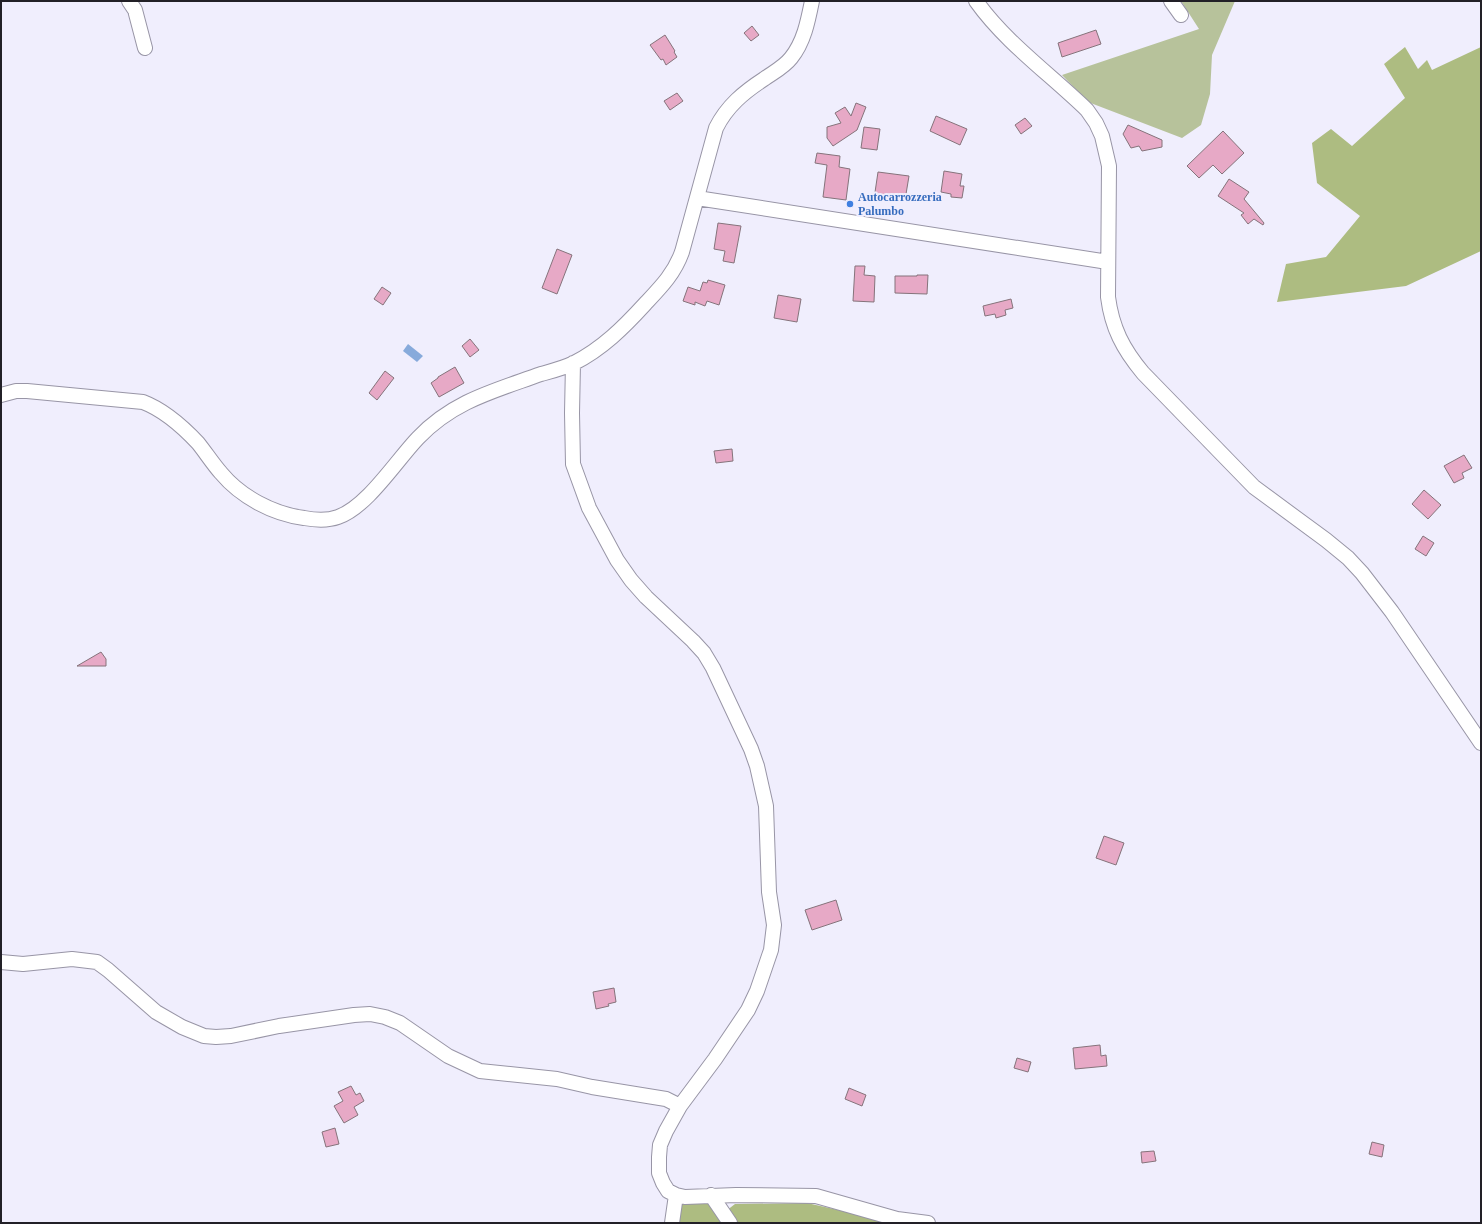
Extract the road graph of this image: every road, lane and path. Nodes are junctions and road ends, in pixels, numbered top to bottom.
1 (129, 1) edge
2 (812, 1) edge
3 (976, 1) edge
4 (1171, 1) edge
5 (1181, 15) dead end
6 (145, 48) dead end
7 (697, 198) junction
8 (1108, 262) junction
9 (573, 363) junction
10 (1, 395) edge
11 (1481, 743) edge
12 (1, 962) edge
13 (680, 1106) junction
14 (676, 1195) junction
15 (711, 1195) junction
16 (672, 1223) edge
17 (730, 1223) edge
18 (928, 1223) edge

1 - 6 street
2 - 7 street
3 - 8 street
4 - 5 street
7 - 8 street
7 - 9 street
8 - 11 street
9 - 10 street
9 - 13 street
12 - 13 street
13 - 14 street
14 - 15 street
14 - 16 street
15 - 17 street
15 - 18 street

